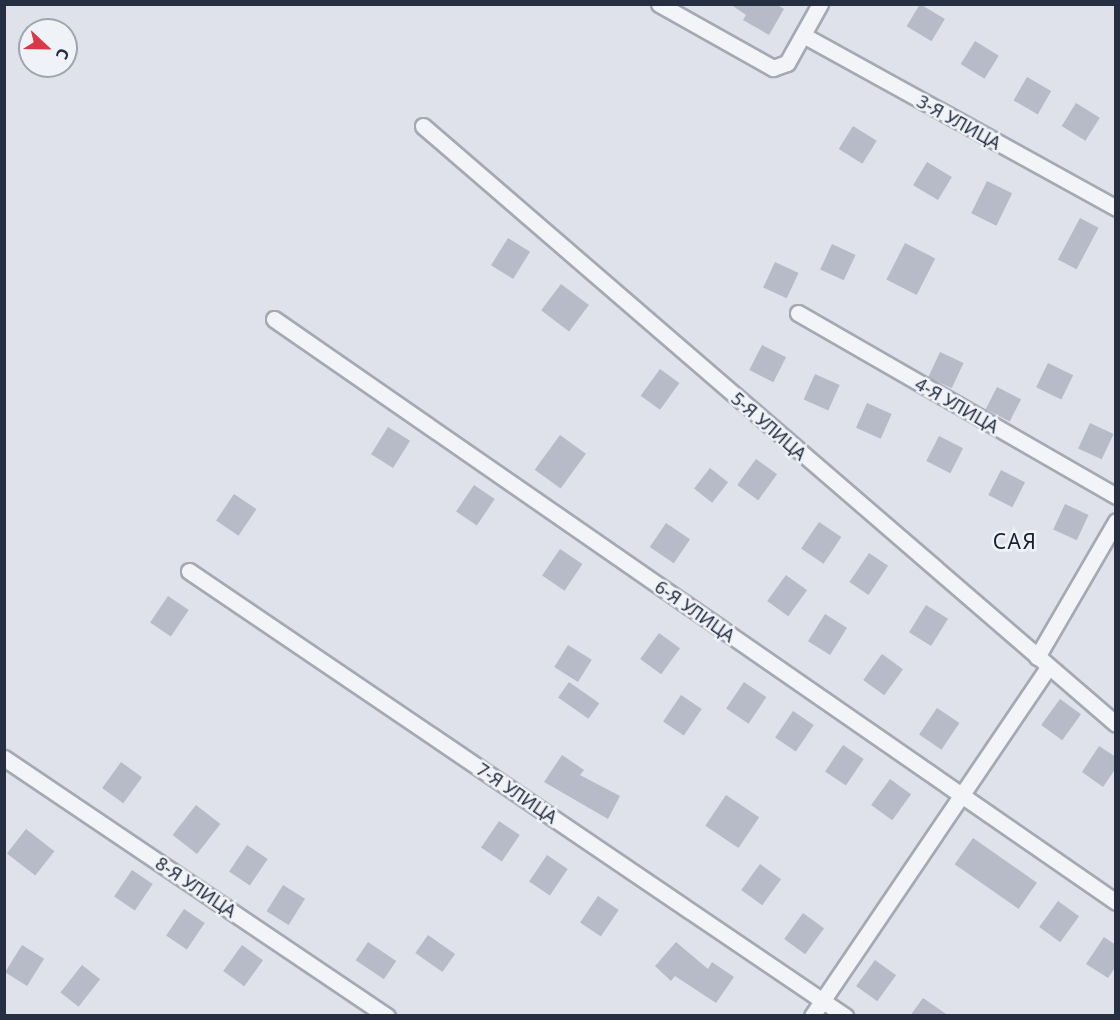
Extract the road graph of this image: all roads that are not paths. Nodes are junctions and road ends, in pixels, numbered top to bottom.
1 (659, 4) edge
2 (820, 4) edge
3 (802, 35) junction
4 (423, 126) dead end
5 (1116, 208) edge
6 (798, 314) dead end
7 (273, 319) dead end
8 (1116, 496) edge
9 (1116, 521) edge
10 (189, 571) dead end
11 (1043, 663) junction
12 (1116, 724) edge
13 (4, 758) edge
14 (962, 796) junction
15 (1116, 902) edge
16 (822, 1000) junction
17 (387, 1016) edge
18 (812, 1016) edge
19 (845, 1016) edge

1 - 3 street
2 - 3 street
3 - 5 street, 3-Я УЛИЦА
4 - 11 street, 5-Я УЛИЦА
6 - 8 street, 4-Я УЛИЦА
7 - 14 street, 6-Я УЛИЦА
9 - 11 street
10 - 16 street, 7-Я УЛИЦА
11 - 12 street, 5-Я УЛИЦА
11 - 14 street
13 - 17 street, 8-Я УЛИЦА
14 - 15 street, 6-Я УЛИЦА
14 - 16 street
16 - 18 street
16 - 19 street, 7-Я УЛИЦА

